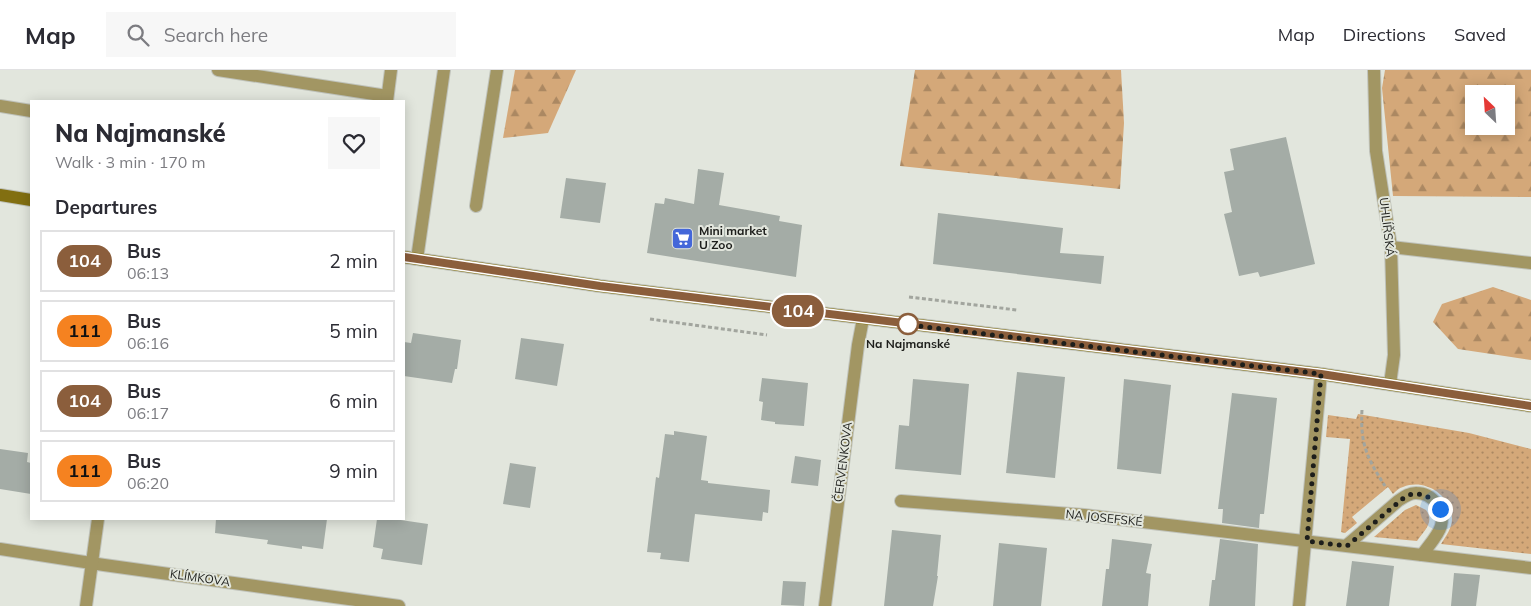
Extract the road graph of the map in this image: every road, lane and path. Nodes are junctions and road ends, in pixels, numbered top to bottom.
1 (218, 70) edge
2 (391, 70) edge
3 (444, 70) edge
4 (497, 70) edge
5 (1374, 70) edge
6 (387, 99) edge
7 (0, 106) edge
8 (30, 111) edge
9 (0, 195) edge
10 (30, 200) edge
11 (476, 206) dead end
12 (1391, 247) junction
13 (405, 257) edge
14 (417, 259) junction
15 (1531, 263) edge
16 (909, 297) dead end
17 (1017, 310) dead end
18 (650, 319) dead end
19 (863, 319) junction
20 (767, 335) dead end
21 (1321, 374) junction
22 (1390, 384) junction
23 (1531, 406) edge
24 (1362, 410) dead end
25 (1388, 492) dead end
26 (901, 501) dead end
27 (98, 520) edge
28 (1307, 541) junction
29 (1347, 546) junction
30 (0, 549) edge
31 (1422, 555) junction
32 (91, 564) junction
33 (1531, 568) edge
34 (86, 606) edge
35 (400, 606) edge
36 (825, 606) edge
37 (1299, 606) edge

1 - 6 street
2 - 6 street
3 - 14 street
4 - 11 street
5 - 12 street, UHLÍŘSKÁ
7 - 8 street
9 - 10 street
12 - 15 street
12 - 22 street, UHLÍŘSKÁ
13 - 14 street
14 - 19 street
16 - 17 path
18 - 20 path
19 - 21 street
19 - 36 street, ČERVENKOVA
21 - 22 street
21 - 28 street
22 - 23 street
24 - 25 path
26 - 28 street, NA JOSEFSKÉ
27 - 32 street
28 - 29 street, NA JOSEFSKÉ
28 - 37 street
29 - 31 street, NA JOSEFSKÉ
29 - 31 street
30 - 32 street, KLÍMKOVA
31 - 33 street, NA JOSEFSKÉ
32 - 34 street
32 - 35 street, KLÍMKOVA

